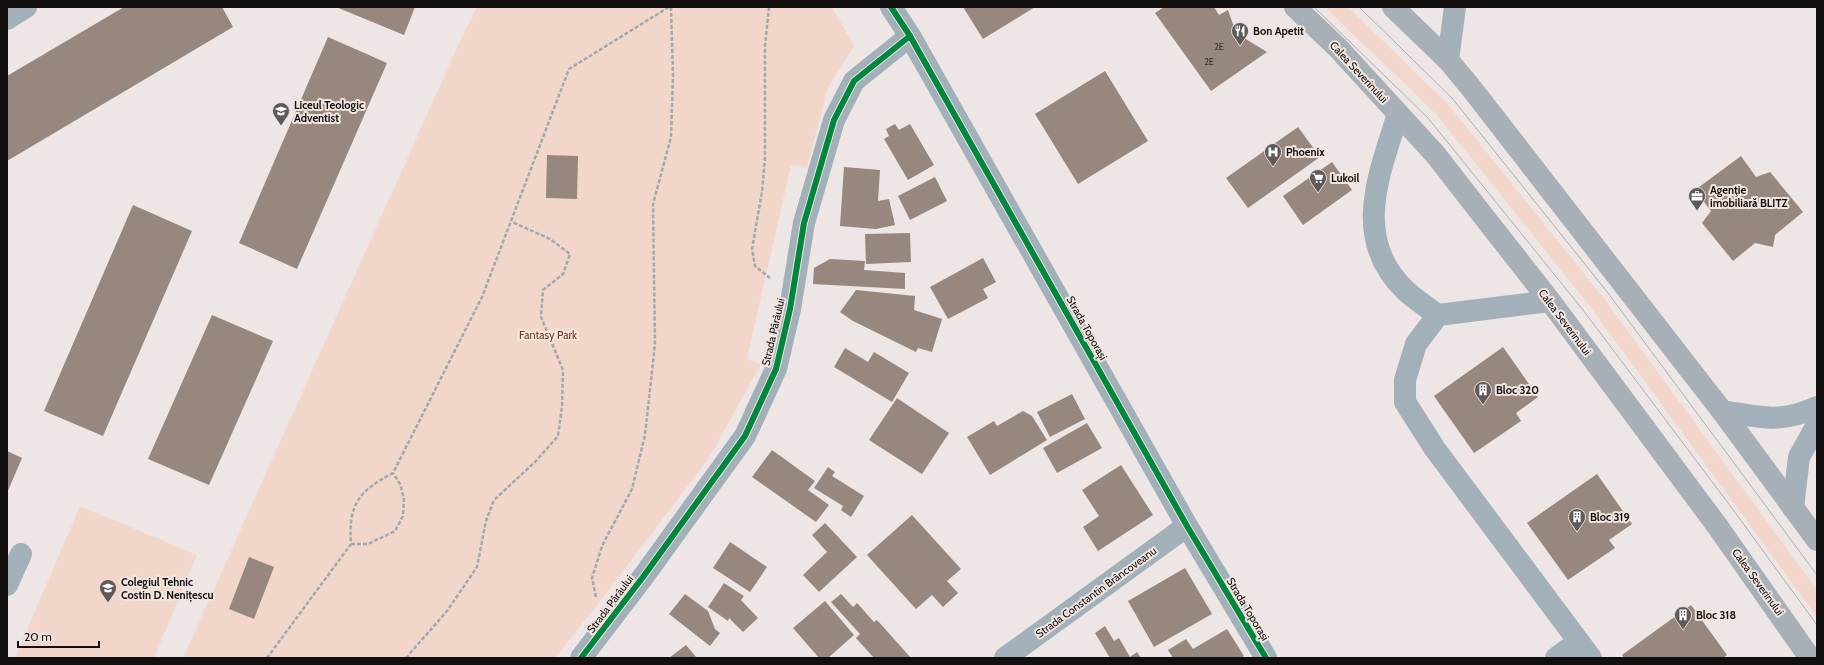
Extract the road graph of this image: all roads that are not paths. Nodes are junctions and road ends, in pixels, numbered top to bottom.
1 (26, 7) edge
2 (891, 7) edge
3 (1295, 7) edge
4 (1393, 7) edge
5 (1455, 7) edge
6 (7, 19) edge
7 (910, 36) junction
8 (1448, 60) junction
9 (1398, 114) junction
10 (1550, 301) junction
11 (1438, 315) junction
12 (1817, 407) edge
13 (1722, 411) junction
14 (1817, 425) edge
15 (1793, 508) junction
16 (1187, 526) junction
17 (1817, 540) edge
18 (20, 554) dead end
19 (7, 584) edge
20 (1585, 650) edge
21 (581, 658) edge
22 (1005, 658) edge
23 (1266, 658) edge
24 (1556, 658) edge
25 (1810, 658) edge

1 - 6 street
2 - 7 street, Strada Toporași
3 - 9 main road, Calea Severinului
4 - 8 main road
5 - 8 street
7 - 16 street, Strada Toporași
7 - 21 street, Strada Pârâului
8 - 13 main road
9 - 10 main road, Calea Severinului
9 - 11 street
10 - 11 street
10 - 25 main road, Calea Severinului
11 - 20 street
12 - 13 street
13 - 15 main road
14 - 15 street
15 - 17 main road
16 - 22 street, Strada Constantin Brâncoveanu
16 - 23 street, Strada Toporași
18 - 19 street
20 - 24 street

